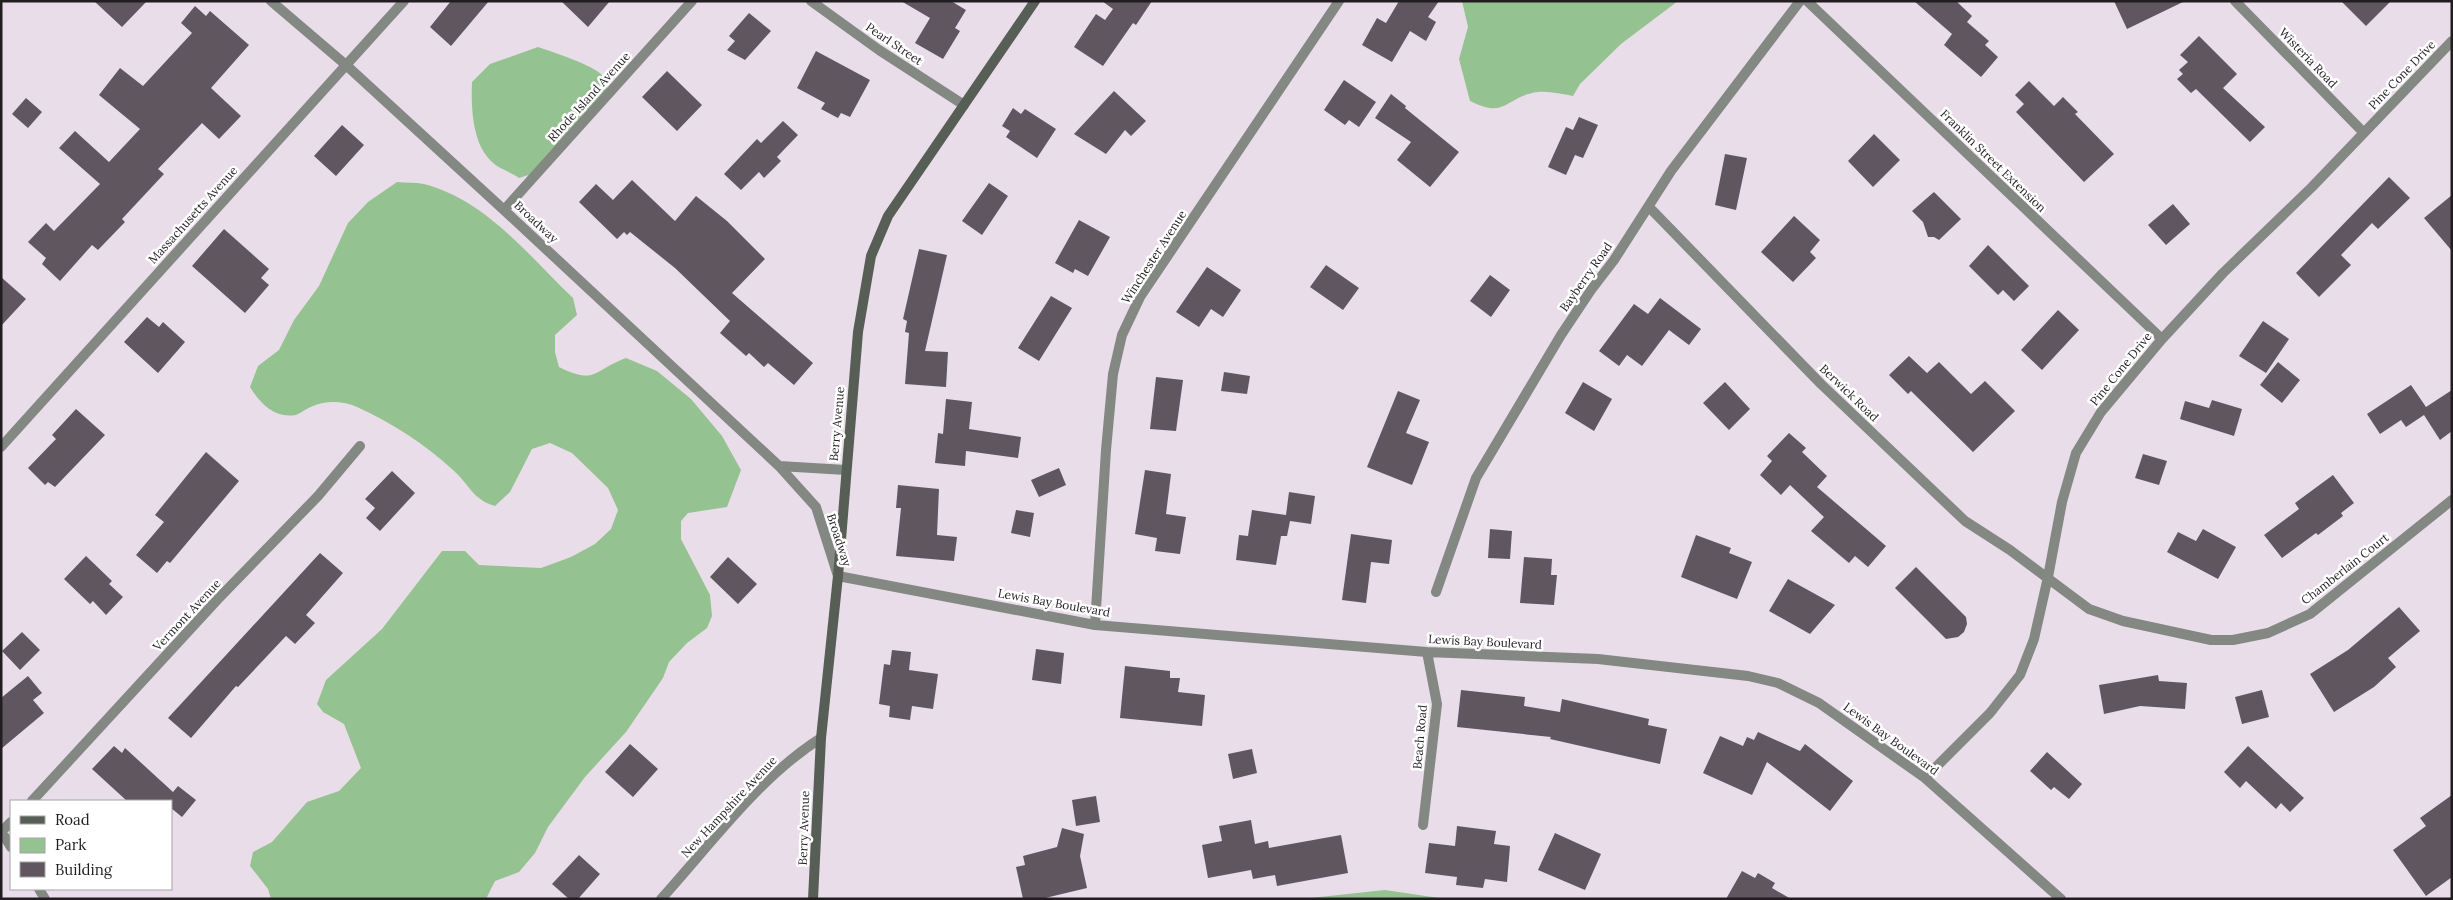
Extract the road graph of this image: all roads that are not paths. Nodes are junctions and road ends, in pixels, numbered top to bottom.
1 (271, 1) edge
2 (404, 1) edge
3 (692, 1) edge
4 (811, 1) edge
5 (1035, 1) edge
6 (1339, 1) edge
7 (1800, 1) edge
8 (1807, 1) edge
9 (2235, 1) edge
10 (2452, 41) edge
11 (346, 65) junction
12 (964, 104) junction
13 (2364, 133) junction
14 (1649, 207) junction
15 (504, 210) junction
16 (2162, 338) junction
17 (360, 446) dead end
18 (1, 447) edge
19 (779, 466) junction
20 (846, 470) junction
21 (2452, 500) edge
22 (838, 576) junction
23 (2048, 578) junction
24 (1436, 592) dead end
25 (1095, 625) junction
26 (1427, 652) junction
27 (821, 738) junction
28 (1925, 778) junction
29 (33, 800) edge
30 (1423, 825) dead end
31 (1, 831) edge
32 (10, 844) edge
33 (661, 899) edge
34 (813, 899) edge
35 (2061, 899) edge

1 - 11 street, Broadway
2 - 11 street, Massachusetts Avenue
3 - 15 street, Rhode Island Avenue
4 - 12 street, Pearl Street
5 - 12 street, Berry Avenue
6 - 25 street, Winchester Avenue
7 - 14 street, Bayberry Road
8 - 16 street, Franklin Street Extension
9 - 13 street, Wisteria Road
10 - 13 street, Pine Cone Drive
11 - 15 street, Broadway
11 - 18 street, Massachusetts Avenue
12 - 20 street, Berry Avenue
13 - 16 street, Pine Cone Drive
14 - 23 street, Berwick Road
14 - 24 street, Bayberry Road
15 - 19 street, Broadway
16 - 23 street, Pine Cone Drive
17 - 29 street, Vermont Avenue
19 - 20 street
19 - 22 street, Broadway
20 - 22 street, Berry Avenue
21 - 23 street, Chamberlain Court
22 - 25 street, Lewis Bay Boulevard
22 - 27 street, Berry Avenue
23 - 28 street, Pine Cone Drive
25 - 26 street, Lewis Bay Boulevard
26 - 28 street, Lewis Bay Boulevard
26 - 30 street, Beach Road
27 - 33 street, New Hampshire Avenue
27 - 34 street, Berry Avenue
28 - 35 street, Lewis Bay Boulevard
31 - 32 street

